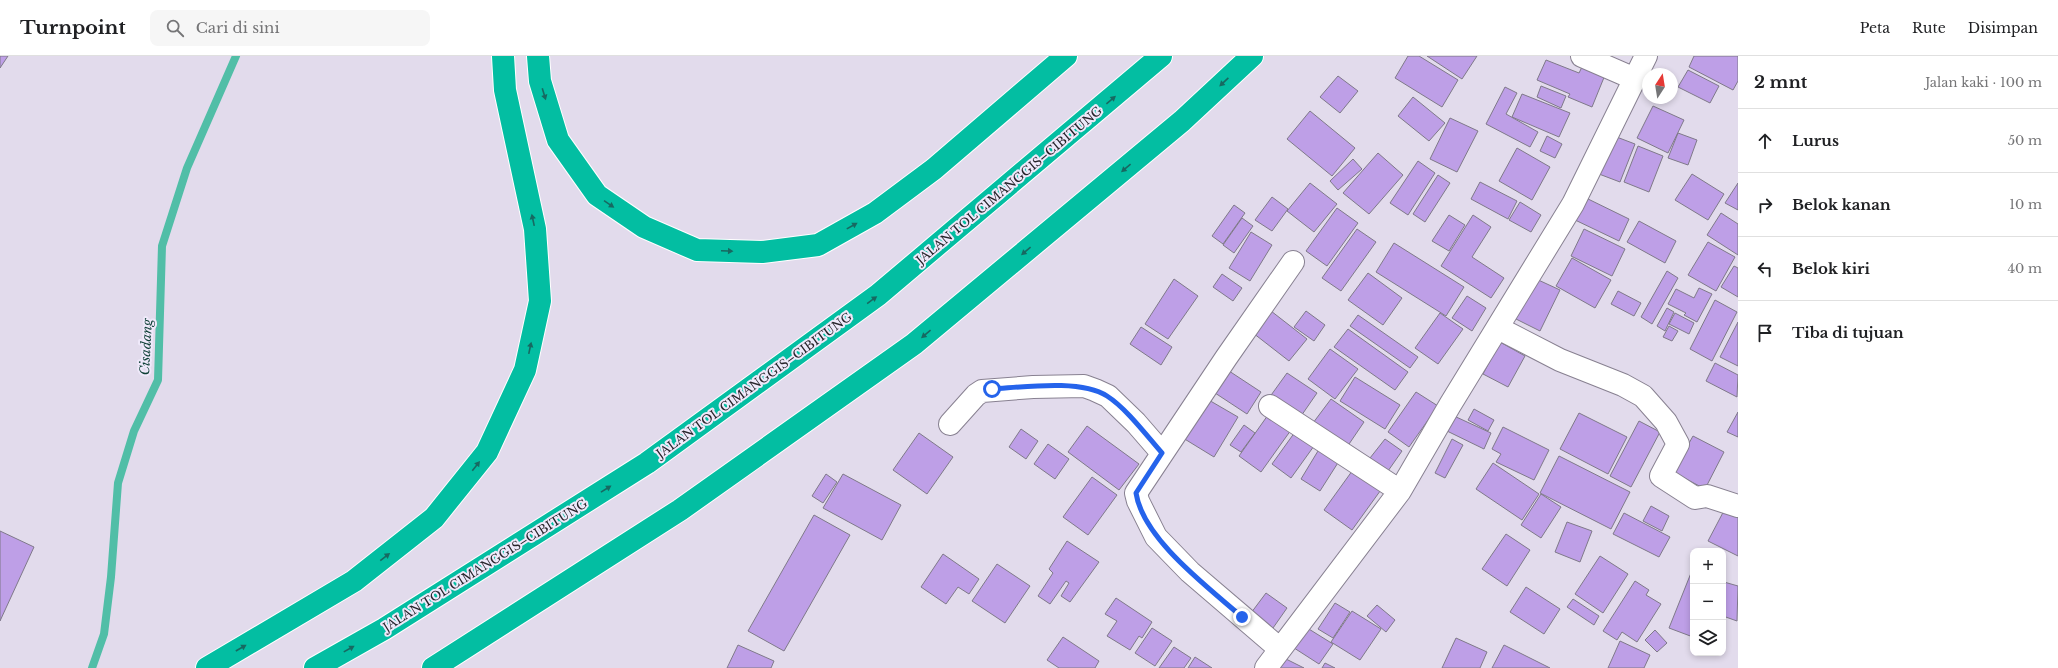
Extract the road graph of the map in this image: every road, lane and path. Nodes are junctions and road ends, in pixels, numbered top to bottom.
1 (503, 56) edge
2 (538, 56) edge
3 (1066, 56) edge
4 (1161, 56) edge
5 (1252, 56) edge
6 (1582, 56) edge
7 (1646, 56) edge
8 (1635, 79) junction
9 (1293, 262) dead end
10 (1498, 328) junction
11 (1270, 406) dead end
12 (950, 424) dead end
13 (1162, 453) junction
14 (1400, 491) junction
15 (1738, 506) edge
16 (1280, 649) junction
17 (207, 668) edge
18 (315, 668) edge
19 (433, 668) edge
20 (1266, 668) edge

17 -> 1 highway
2 -> 3 highway
18 -> 4 highway, JALAN TOL CIMANGGIS–CIBITUNG
5 -> 19 highway
6 - 8 street
7 - 8 street
8 - 10 street
9 - 13 street
10 - 14 street
10 - 15 street
11 - 14 street
12 - 13 street
13 - 16 street
14 - 16 street
16 - 20 street

